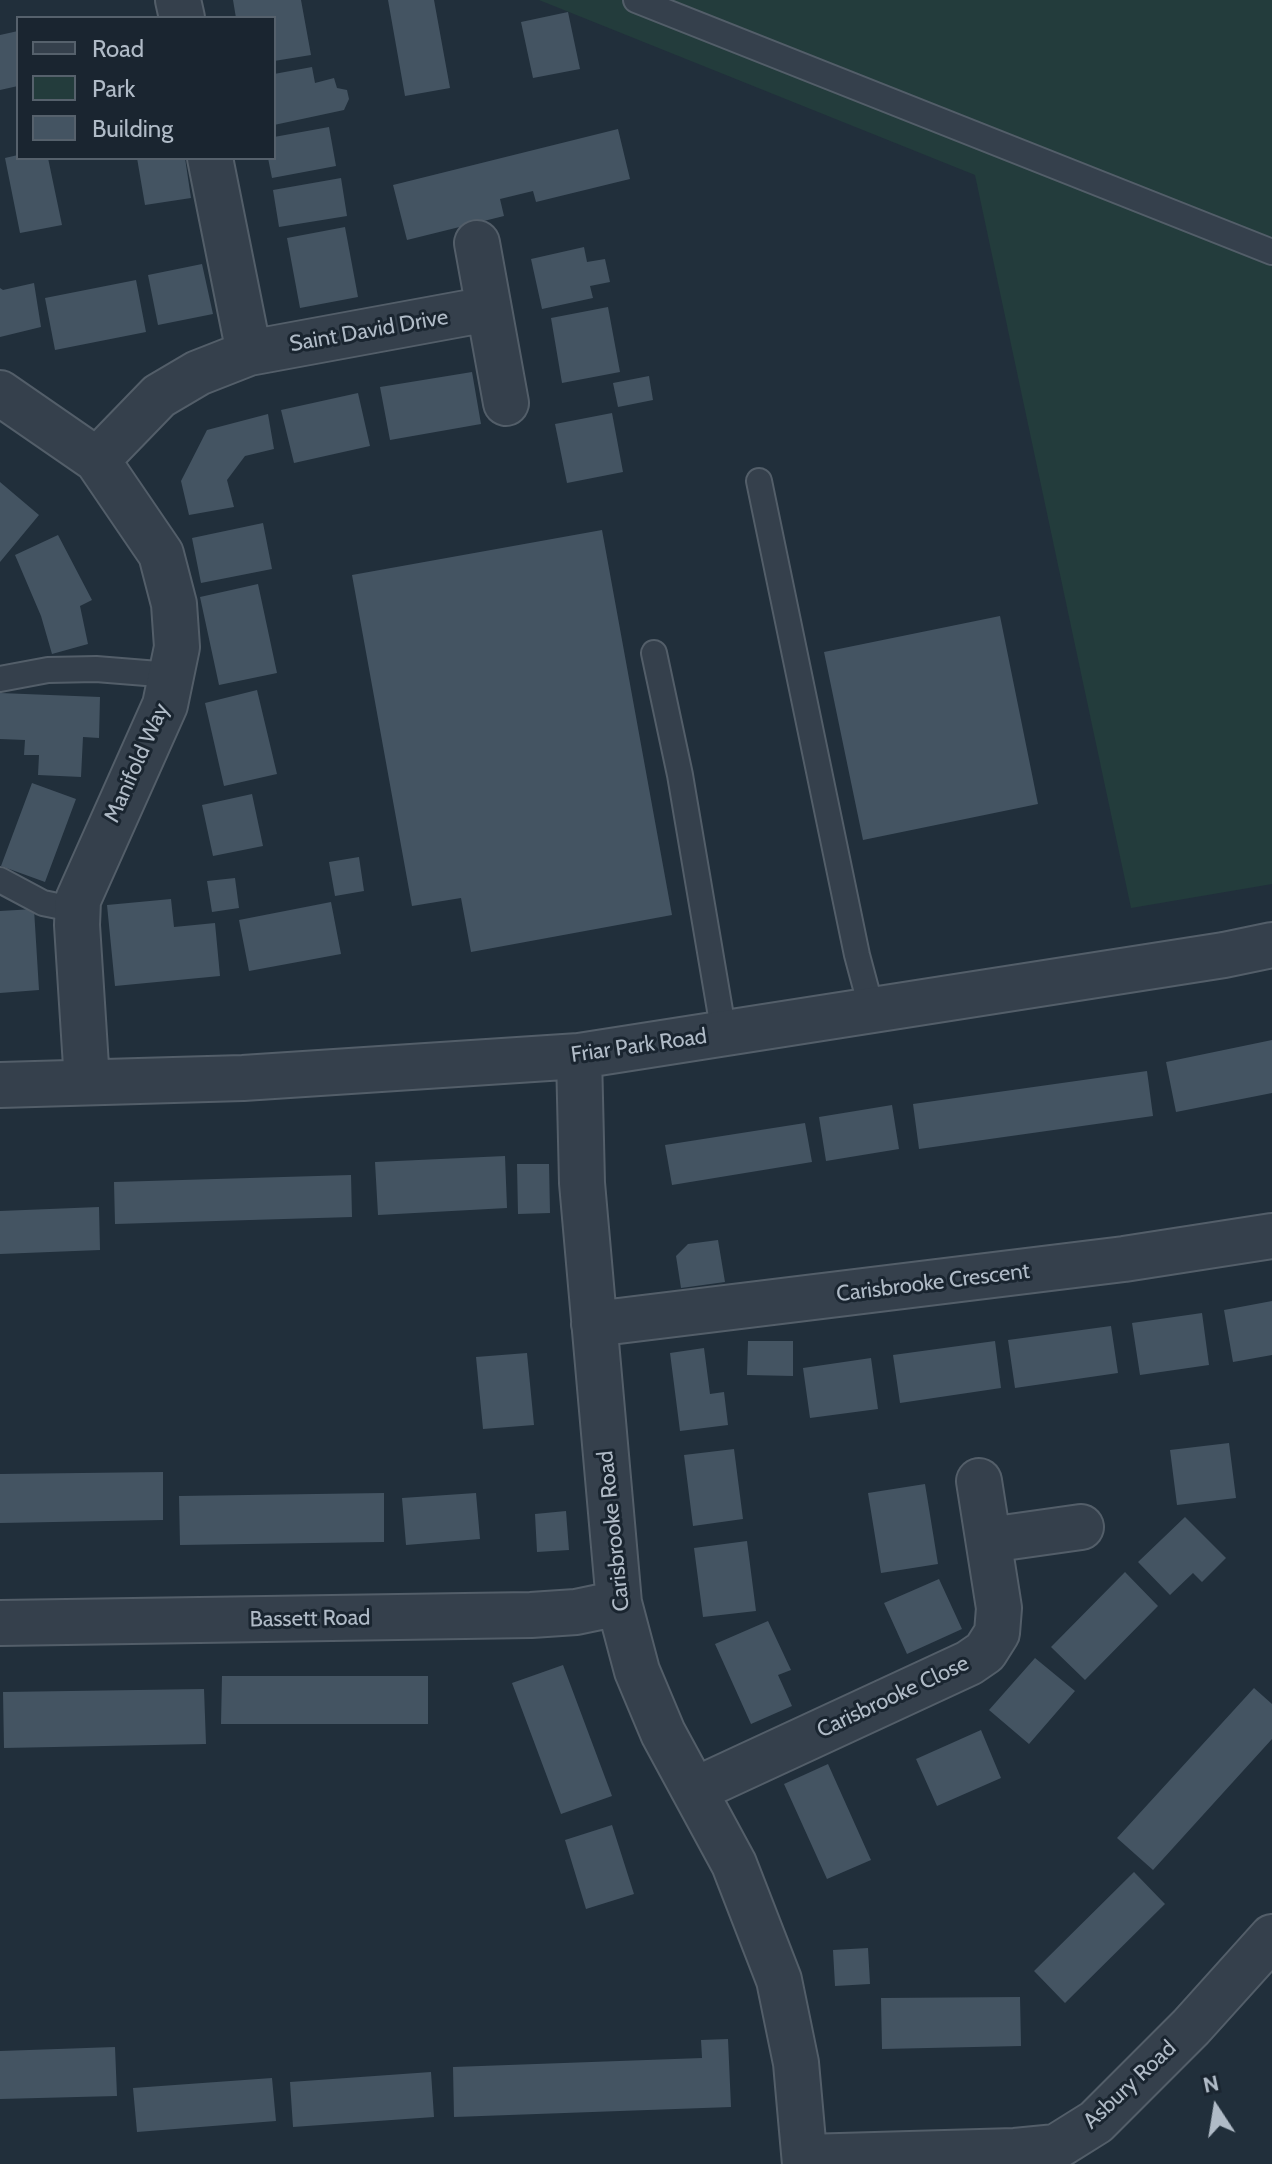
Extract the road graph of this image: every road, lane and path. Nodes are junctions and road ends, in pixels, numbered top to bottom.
1 (636, 0) edge
2 (210, 160) edge
3 (477, 243) dead end
4 (1272, 252) edge
5 (488, 309) junction
6 (249, 353) junction
7 (0, 393) edge
8 (506, 403) dead end
9 (97, 460) junction
10 (759, 481) dead end
11 (654, 653) dead end
12 (171, 675) junction
13 (0, 679) edge
14 (0, 880) edge
15 (77, 910) junction
16 (1272, 945) edge
17 (872, 1011) junction
18 (724, 1034) junction
19 (579, 1056) junction
20 (87, 1082) junction
21 (0, 1085) edge
22 (1272, 1236) edge
23 (594, 1324) junction
24 (979, 1481) dead end
25 (1081, 1527) dead end
26 (989, 1540) junction
27 (619, 1603) junction
28 (0, 1623) edge
29 (695, 1790) junction
30 (1272, 1937) edge
31 (805, 2160) edge

1 - 4 lane
2 - 6 street
3 - 5 street
5 - 6 street, Saint David Drive
5 - 8 street
6 - 9 street, Saint David Drive
7 - 9 street
9 - 12 street, Manifold Way
10 - 17 lane
11 - 18 lane
12 - 13 lane
12 - 15 street, Manifold Way
14 - 15 lane
15 - 20 street, Manifold Way
16 - 17 street, Friar Park Road
17 - 18 street, Friar Park Road
18 - 19 street, Friar Park Road
19 - 20 street, Friar Park Road
19 - 23 street, Carisbrooke Road
20 - 21 street, Friar Park Road
22 - 23 street, Carisbrooke Crescent
23 - 27 street, Carisbrooke Road
24 - 26 street, Carisbrooke Close
25 - 26 street
26 - 29 street, Carisbrooke Close
27 - 28 street, Bassett Road
27 - 29 street, Carisbrooke Road
29 - 31 street, Carisbrooke Road
30 - 31 street, Asbury Road

